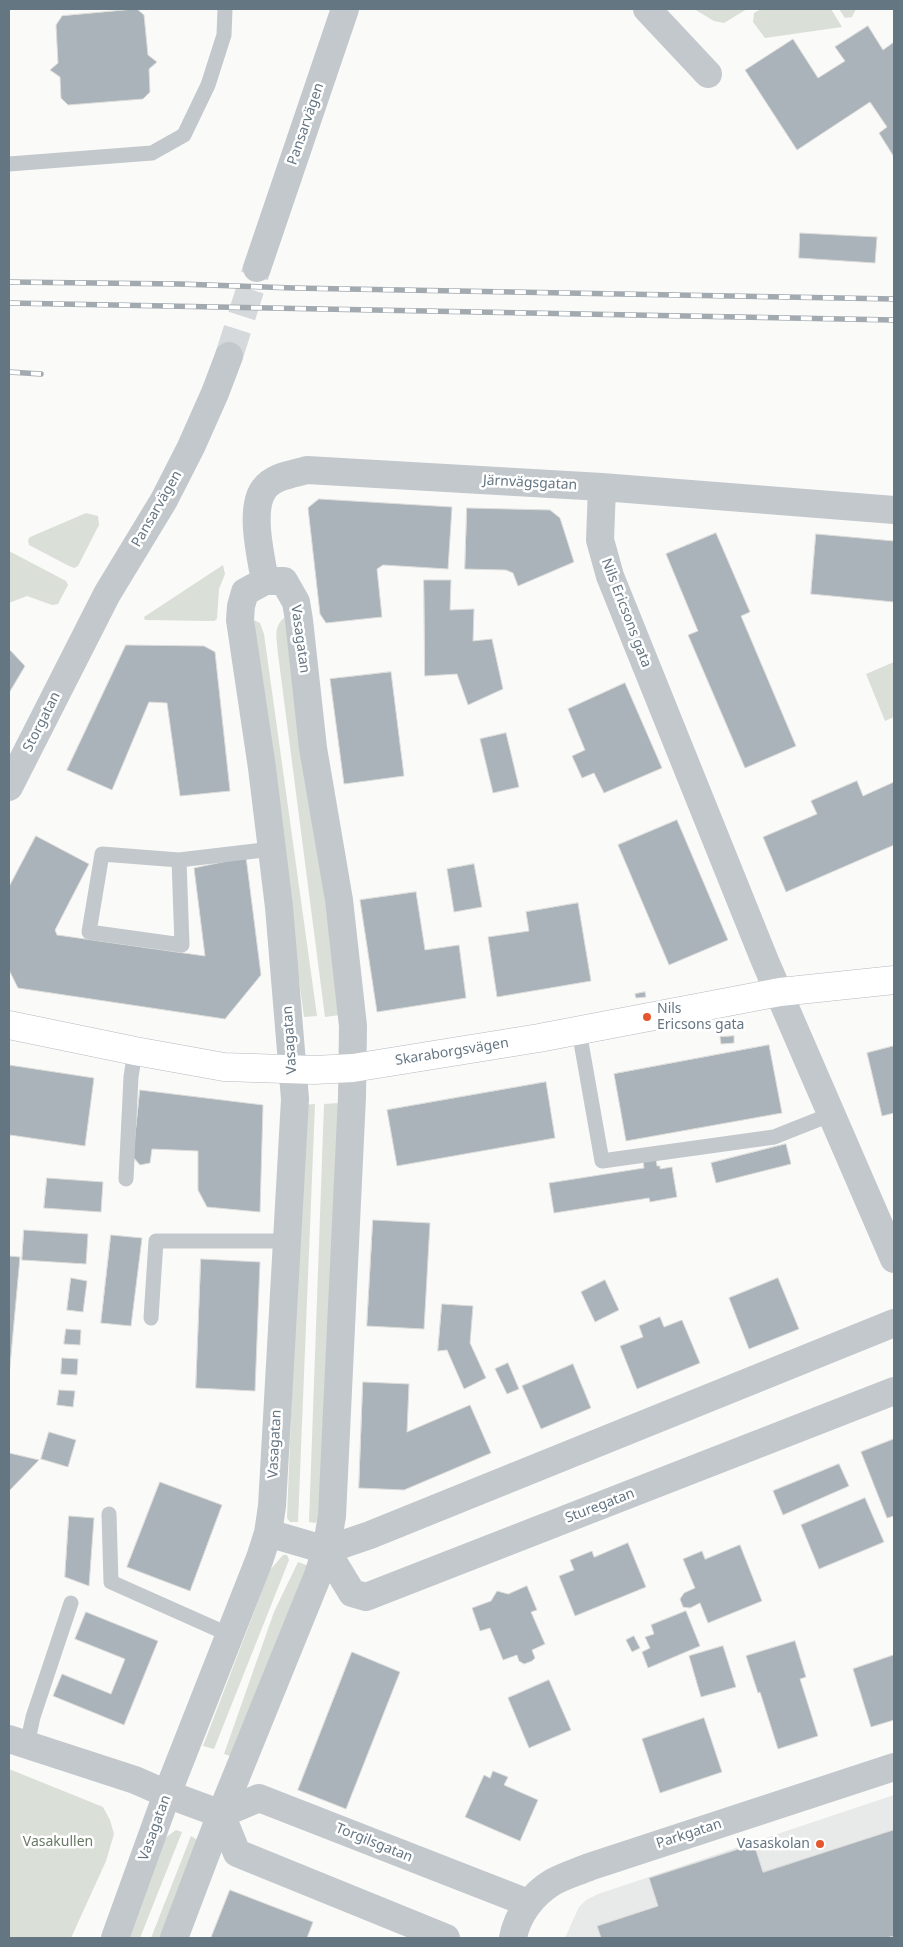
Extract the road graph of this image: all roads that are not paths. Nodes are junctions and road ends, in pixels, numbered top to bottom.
1 (225, 9) edge
2 (345, 9) edge
3 (647, 9) edge
4 (708, 74) dead end
5 (9, 164) edge
6 (257, 268) tunnel mouth
7 (229, 356) tunnel mouth
8 (602, 487) junction
9 (894, 510) edge
10 (265, 581) junction
11 (74, 657) joint
12 (9, 787) edge
13 (272, 849) junction
14 (179, 860) junction
15 (894, 980) edge
16 (780, 992) junction
17 (9, 1025) edge
18 (579, 1031) junction
19 (135, 1051) junction
20 (352, 1068) junction
21 (292, 1070) junction
22 (832, 1114) junction
23 (126, 1180) dead end
24 (287, 1241) junction
25 (894, 1259) edge
26 (151, 1318) dead end
27 (894, 1324) edge
28 (894, 1391) edge
29 (109, 1514) dead end
30 (268, 1533) junction
31 (326, 1550) junction
32 (71, 1603) dead end
33 (230, 1635) junction
34 (18, 1742) edge
35 (894, 1766) edge
36 (167, 1794) junction
37 (221, 1814) junction
38 (528, 1903) junction
39 (115, 1938) edge
40 (174, 1938) edge
41 (446, 1938) edge
42 (513, 1938) edge

1 - 5 lane
2 - 6 street, Pansarvägen
3 - 4 street
7 - 11 street, Pansarvägen
8 - 9 street, Järnvägsgatan
8 - 10 street, Järnvägsgatan
8 - 16 street, Nils Ericsons gata
10 - 13 street, Vasagatan
10 - 20 street, Vasagatan
11 - 12 street, Storgatan
13 - 14 lane
13 - 21 street, Vasagatan
14 - 14 lane
15 - 16 street, Skaraborgsvägen
16 - 18 street, Skaraborgsvägen
16 - 22 street, Nils Ericsons gata
17 - 19 street, Skaraborgsvägen
18 - 20 street, Skaraborgsvägen
18 - 22 lane
19 - 21 street, Skaraborgsvägen
19 - 23 lane
20 - 21 street, Skaraborgsvägen
20 - 31 street, Vasagatan
21 - 24 street, Vasagatan
22 - 25 street, Nils Ericsons gata
24 - 26 lane
24 - 30 street, Vasagatan
27 - 31 street
28 - 31 street, Sturegatan
29 - 33 lane
30 - 31 street
30 - 33 street, Vasagatan
31 - 37 street, Vasagatan
32 - 34 lane
33 - 36 street, Vasagatan
34 - 36 street
35 - 38 street, Parkgatan
36 - 37 street
36 - 39 street, Vasagatan
37 - 38 street, Torgilsgatan
37 - 40 street, Vasagatan
37 - 41 street
38 - 42 street, Parkgatan

